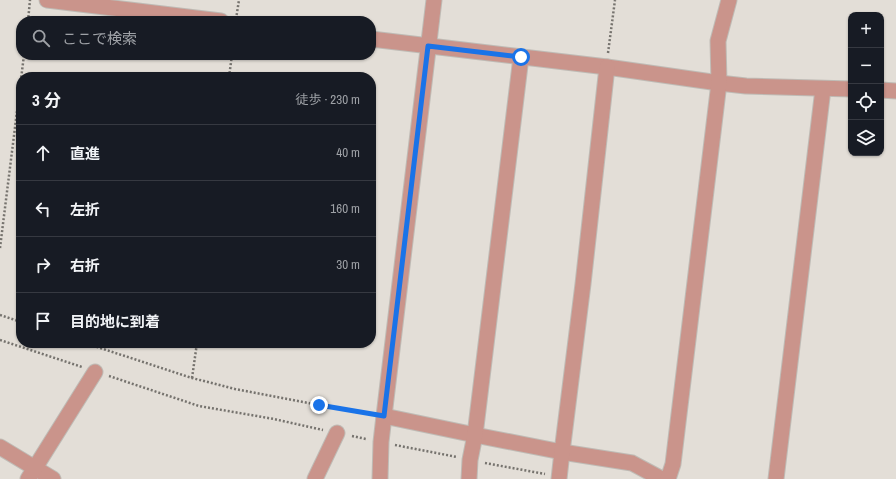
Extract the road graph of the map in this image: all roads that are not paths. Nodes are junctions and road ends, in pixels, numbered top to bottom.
1 (47, 0) edge
2 (434, 0) edge
3 (729, 0) edge
4 (180, 16) edge
5 (376, 40) edge
6 (428, 46) junction
7 (521, 57) junction
8 (607, 67) junction
9 (719, 83) junction
10 (823, 89) junction
11 (848, 89) edge
12 (884, 90) edge
13 (896, 91) edge
14 (95, 372) road end
15 (384, 416) junction
16 (337, 433) road end
17 (475, 435) junction
18 (0, 447) edge
19 (562, 452) junction
20 (31, 474) edge
21 (559, 478) edge
22 (53, 479) edge
23 (315, 479) edge
24 (380, 479) edge
25 (469, 479) edge
26 (662, 479) edge
27 (668, 479) edge
28 (776, 479) edge

1 - 4 street
2 - 6 street
3 - 9 street
5 - 6 street
6 - 7 street
6 - 15 street
7 - 8 street
7 - 17 street
8 - 9 street
8 - 19 street
9 - 10 street
9 - 27 street
10 - 11 street
10 - 28 street
12 - 13 street
14 - 20 street
15 - 17 street
15 - 24 street
16 - 23 street
17 - 19 street
17 - 25 street
18 - 20 street
19 - 21 street
19 - 26 street
20 - 22 street

